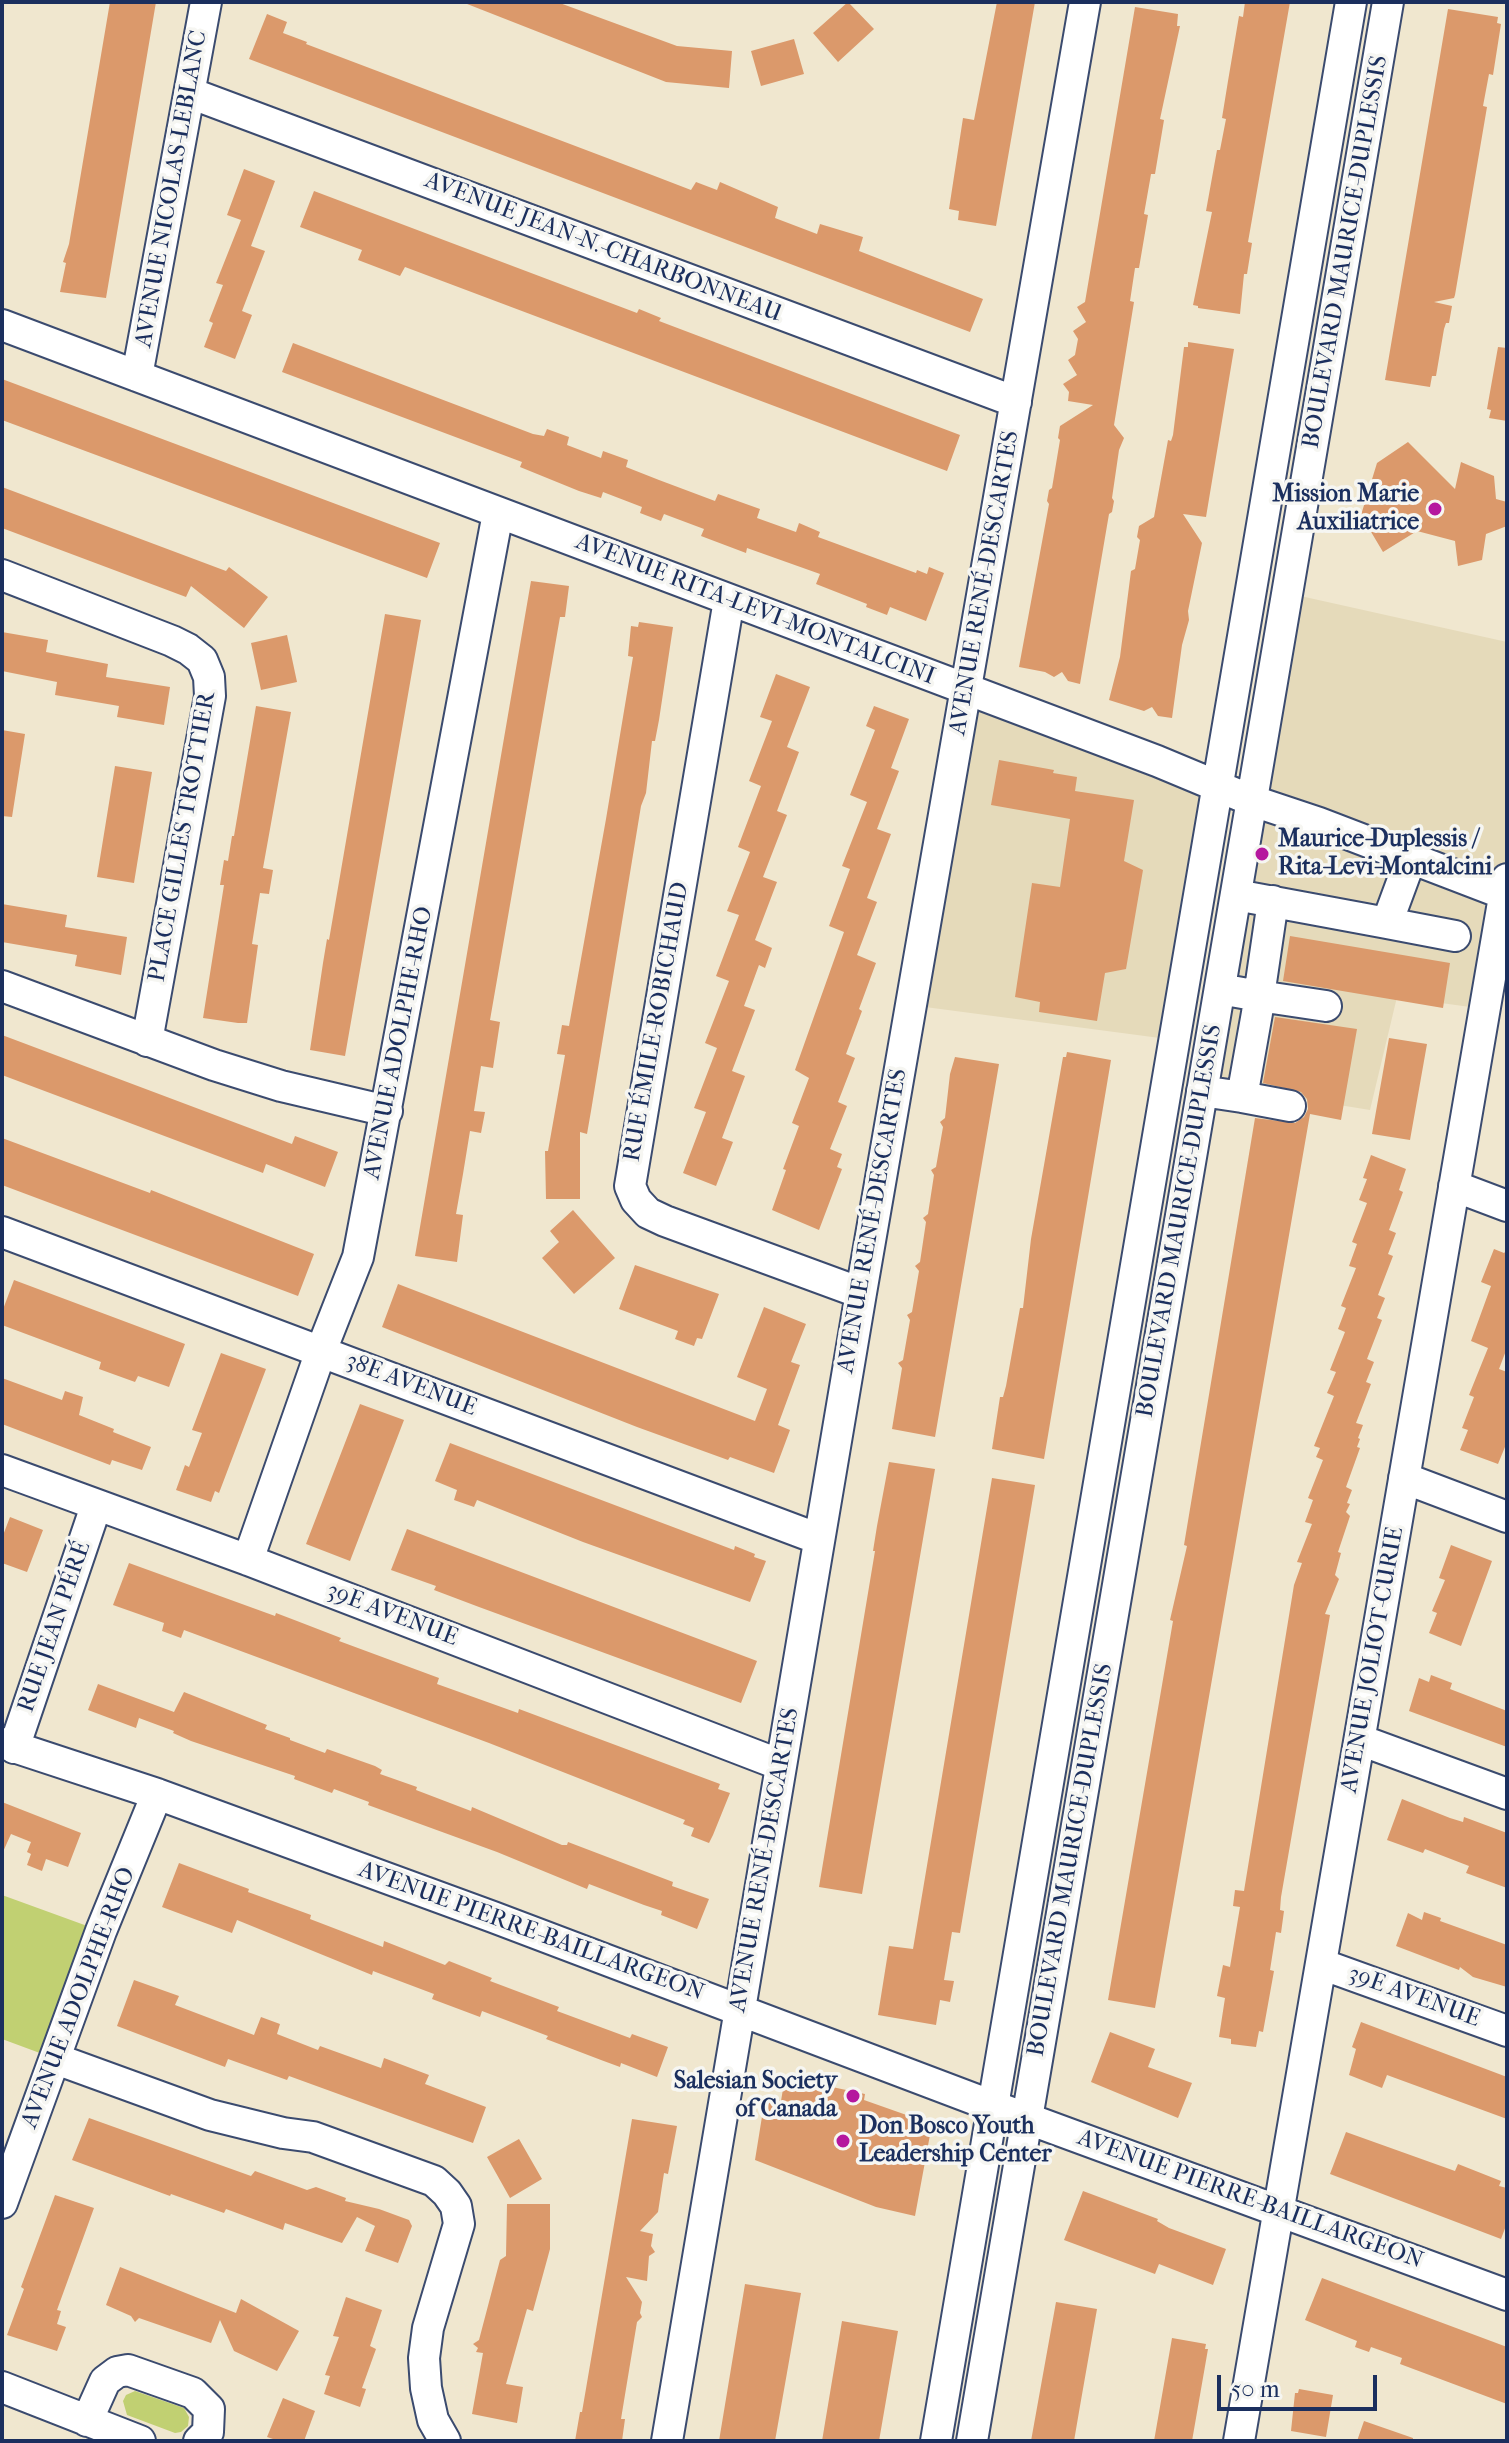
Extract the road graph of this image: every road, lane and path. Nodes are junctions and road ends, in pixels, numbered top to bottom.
1 (206, 2) edge
2 (1085, 2) edge
3 (1351, 2) edge
4 (1388, 2) edge
5 (190, 93) junction
6 (2, 325) edge
7 (137, 376) junction
8 (1016, 402) junction
9 (498, 513) junction
10 (2, 575) edge
11 (729, 600) junction
12 (966, 689) junction
13 (1218, 787) junction
14 (1253, 801) junction
15 (1411, 858) junction
16 (1506, 890) edge
17 (1236, 895) junction
18 (1273, 901) junction
19 (1387, 923) junction
20 (1455, 936) dead end
21 (2, 986) edge
22 (1218, 998) junction
23 (1258, 1005) junction
24 (1326, 1006) dead end
25 (147, 1041) junction
26 (1202, 1091) junction
27 (1242, 1097) junction
28 (1290, 1106) dead end
29 (387, 1111) junction
30 (1454, 1186) junction
31 (1507, 1206) edge
32 (2, 1232) edge
33 (861, 1293) junction
34 (321, 1351) junction
35 (2, 1470) edge
36 (1404, 1478) junction
37 (96, 1506) junction
38 (1507, 1517) edge
39 (819, 1539) junction
40 (248, 1560) junction
41 (1360, 1740) junction
42 (8, 1745) edge
43 (781, 1765) junction
44 (157, 1794) junction
45 (1507, 1794) edge
46 (1321, 1964) junction
47 (740, 2009) junction
48 (1507, 2031) edge
49 (56, 2059) junction
50 (993, 2106) junction
51 (1027, 2118) junction
52 (2, 2203) edge
53 (1278, 2211) junction
54 (1507, 2295) edge
55 (2, 2387) edge
56 (87, 2421) junction
57 (140, 2441) edge
58 (199, 2441) edge
59 (445, 2441) edge
60 (667, 2441) edge
61 (936, 2441) edge
62 (972, 2441) edge
63 (1239, 2441) edge

1 - 5 street, AVENUE NICOLAS-LEBLANC
2 - 8 street, AVENUE RENÉ-DESCARTES
3 - 13 street, BOULEVARD MAURICE-DUPLESSIS
4 - 14 street, BOULEVARD MAURICE-DUPLESSIS
5 - 7 street, AVENUE NICOLAS-LEBLANC
5 - 8 street, AVENUE JEAN-N.-CHARBONNEAU
6 - 7 street, AVENUE RITA-LEVI-MONTALCINI
7 - 9 street, AVENUE RITA-LEVI-MONTALCINI
8 - 12 street, AVENUE RENÉ-DESCARTES
9 - 11 street, AVENUE RITA-LEVI-MONTALCINI
9 - 29 street, AVENUE ADOLPHE-RHO
10 - 25 street, PLACE GILLES TROTTIER
11 - 12 street, AVENUE RITA-LEVI-MONTALCINI
11 - 33 street, RUE ÉMILE-ROBICHAUD
12 - 13 street, AVENUE RITA-LEVI-MONTALCINI
12 - 33 street, AVENUE RENÉ-DESCARTES
13 - 14 street, AVENUE RITA-LEVI-MONTALCINI
13 - 50 street, BOULEVARD MAURICE-DUPLESSIS
14 - 15 street, AVENUE RITA-LEVI-MONTALCINI
14 - 17 street, BOULEVARD MAURICE-DUPLESSIS
15 - 16 street, AVENUE RITA-LEVI-MONTALCINI
15 - 19 street
16 - 30 street, AVENUE JOLIOT-CURIE
17 - 18 street
17 - 22 street, BOULEVARD MAURICE-DUPLESSIS
18 - 19 street
18 - 23 street
19 - 20 street
21 - 25 street
22 - 23 street
22 - 26 street, BOULEVARD MAURICE-DUPLESSIS
23 - 24 street
23 - 27 street
25 - 29 street
26 - 27 street
26 - 51 street, BOULEVARD MAURICE-DUPLESSIS
27 - 28 street
29 - 34 street, AVENUE ADOLPHE-RHO
30 - 31 street
30 - 36 street, AVENUE JOLIOT-CURIE
32 - 34 street, 38E AVENUE
33 - 39 street, AVENUE RENÉ-DESCARTES
34 - 39 street, 38E AVENUE
34 - 40 street, AVENUE ADOLPHE-RHO
35 - 37 street, 39E AVENUE
36 - 38 street
36 - 41 street, AVENUE JOLIOT-CURIE
37 - 40 street, 39E AVENUE
37 - 42 street, RUE JEAN PÉRÉ
39 - 43 street, AVENUE RENÉ-DESCARTES
40 - 43 street, 39E AVENUE
41 - 45 street
41 - 46 street, AVENUE JOLIOT-CURIE
42 - 44 street, AVENUE PIERRE-BAILLARGEON
43 - 47 street, AVENUE RENÉ-DESCARTES
44 - 47 street, AVENUE PIERRE-BAILLARGEON
44 - 49 street, AVENUE ADOLPHE-RHO
46 - 48 street, 39E AVENUE
46 - 53 street, AVENUE JOLIOT-CURIE
47 - 50 street, AVENUE PIERRE-BAILLARGEON
47 - 60 street, AVENUE RENÉ-DESCARTES
49 - 52 street, AVENUE ADOLPHE-RHO
49 - 59 street
50 - 51 street, AVENUE PIERRE-BAILLARGEON
50 - 61 street, BOULEVARD MAURICE-DUPLESSIS
51 - 53 street, AVENUE PIERRE-BAILLARGEON
51 - 62 street, BOULEVARD MAURICE-DUPLESSIS
53 - 54 street, AVENUE PIERRE-BAILLARGEON
53 - 63 street, AVENUE JOLIOT-CURIE
55 - 56 street
56 - 57 street
56 - 58 street

